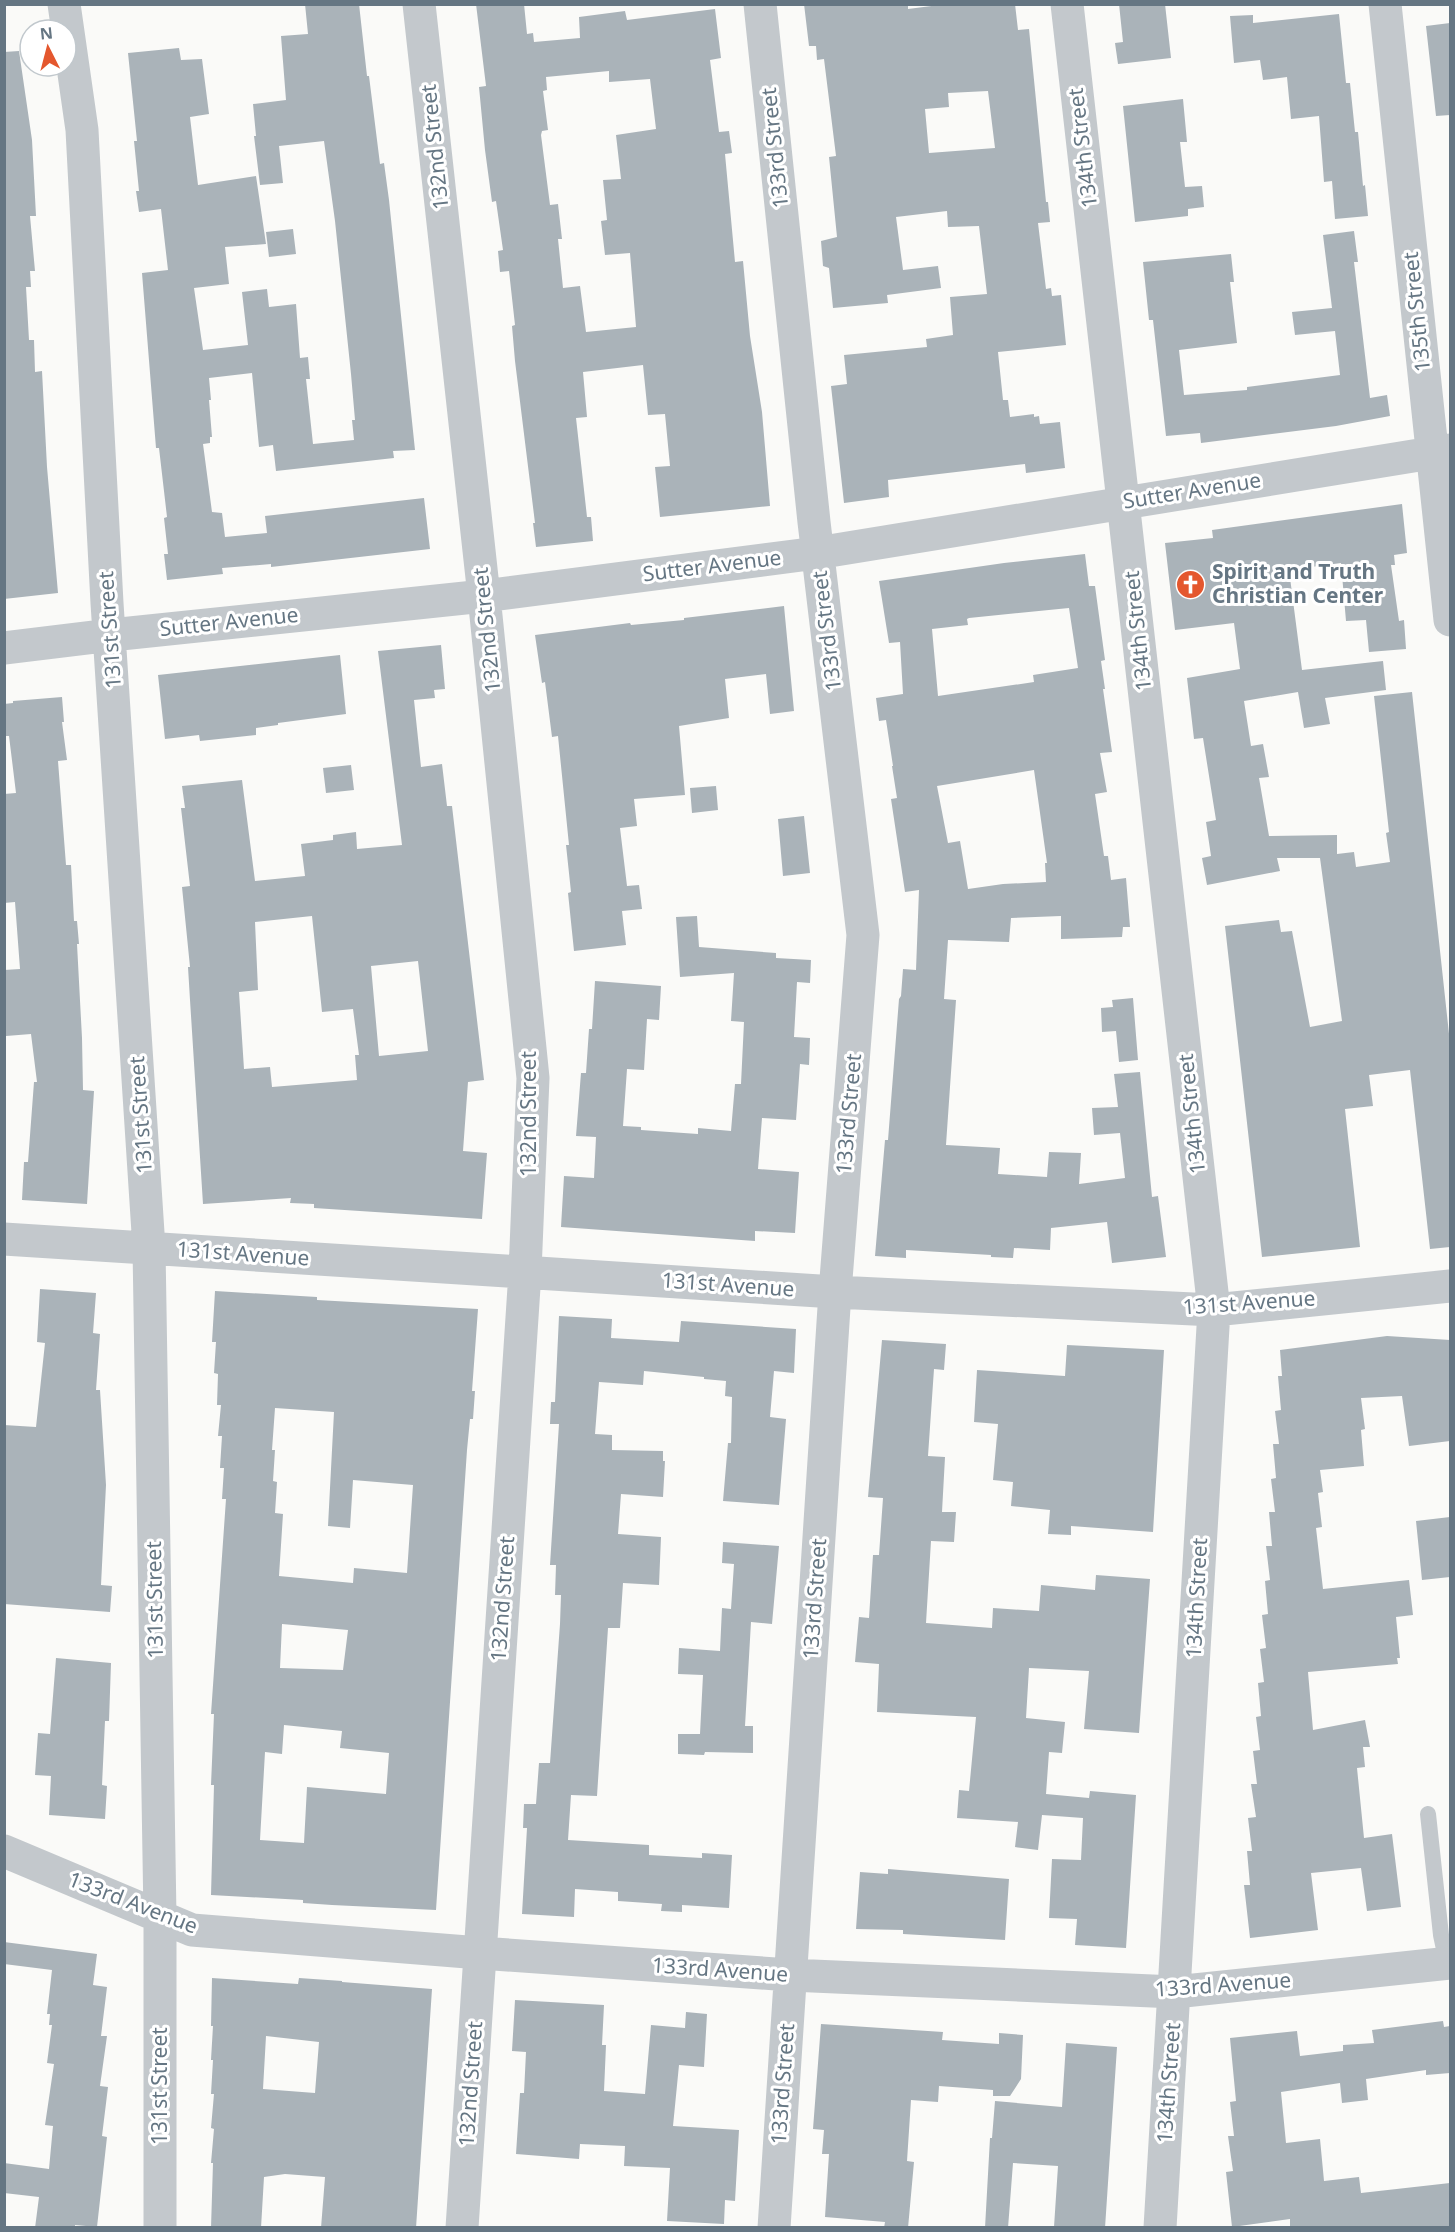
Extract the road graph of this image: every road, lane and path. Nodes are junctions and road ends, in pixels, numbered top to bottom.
1 (64, 4) edge
2 (419, 4) edge
3 (759, 4) edge
4 (1067, 4) edge
5 (1385, 4) edge
6 (1441, 452) edge
7 (1124, 502) junction
8 (817, 553) junction
9 (484, 596) junction
10 (1450, 620) edge
11 (111, 635) junction
12 (4, 648) edge
13 (4, 1239) edge
14 (149, 1248) junction
15 (525, 1272) junction
16 (1450, 1286) edge
17 (835, 1292) junction
18 (1214, 1310) junction
19 (1428, 1814) dead end
20 (4, 1851) edge
21 (160, 1917) junction
22 (480, 1953) junction
23 (1449, 1963) edge
24 (790, 1975) junction
25 (1175, 1992) junction
26 (160, 2228) edge
27 (462, 2228) edge
28 (774, 2228) edge
29 (1160, 2228) edge

1 - 11 street, 131st Street
2 - 9 street, 132nd Street
3 - 8 street, 133rd Street
4 - 7 street, 134th Street
5 - 6 street, 135th Street
6 - 7 street, Sutter Avenue
6 - 10 street, 135th Street
7 - 8 street, Sutter Avenue
7 - 18 street, 134th Street
8 - 9 street, Sutter Avenue
8 - 17 street, 133rd Street
9 - 11 street, Sutter Avenue
9 - 15 street, 132nd Street
11 - 12 street, Sutter Avenue
11 - 14 street, 131st Street
13 - 14 street, 131st Avenue
14 - 15 street, 131st Avenue
14 - 21 street, 131st Street
15 - 17 street, 131st Avenue
15 - 22 street, 132nd Street
16 - 18 street, 131st Avenue
17 - 18 street, 131st Avenue
17 - 24 street, 133rd Street
18 - 25 street, 134th Street
19 - 23 lane
20 - 21 street, 133rd Avenue
21 - 22 street, 133rd Avenue
21 - 26 street, 131st Street
22 - 24 street, 133rd Avenue
22 - 27 street, 132nd Street
23 - 25 street, 133rd Avenue
24 - 25 street, 133rd Avenue
24 - 28 street, 133rd Street
25 - 29 street, 134th Street

